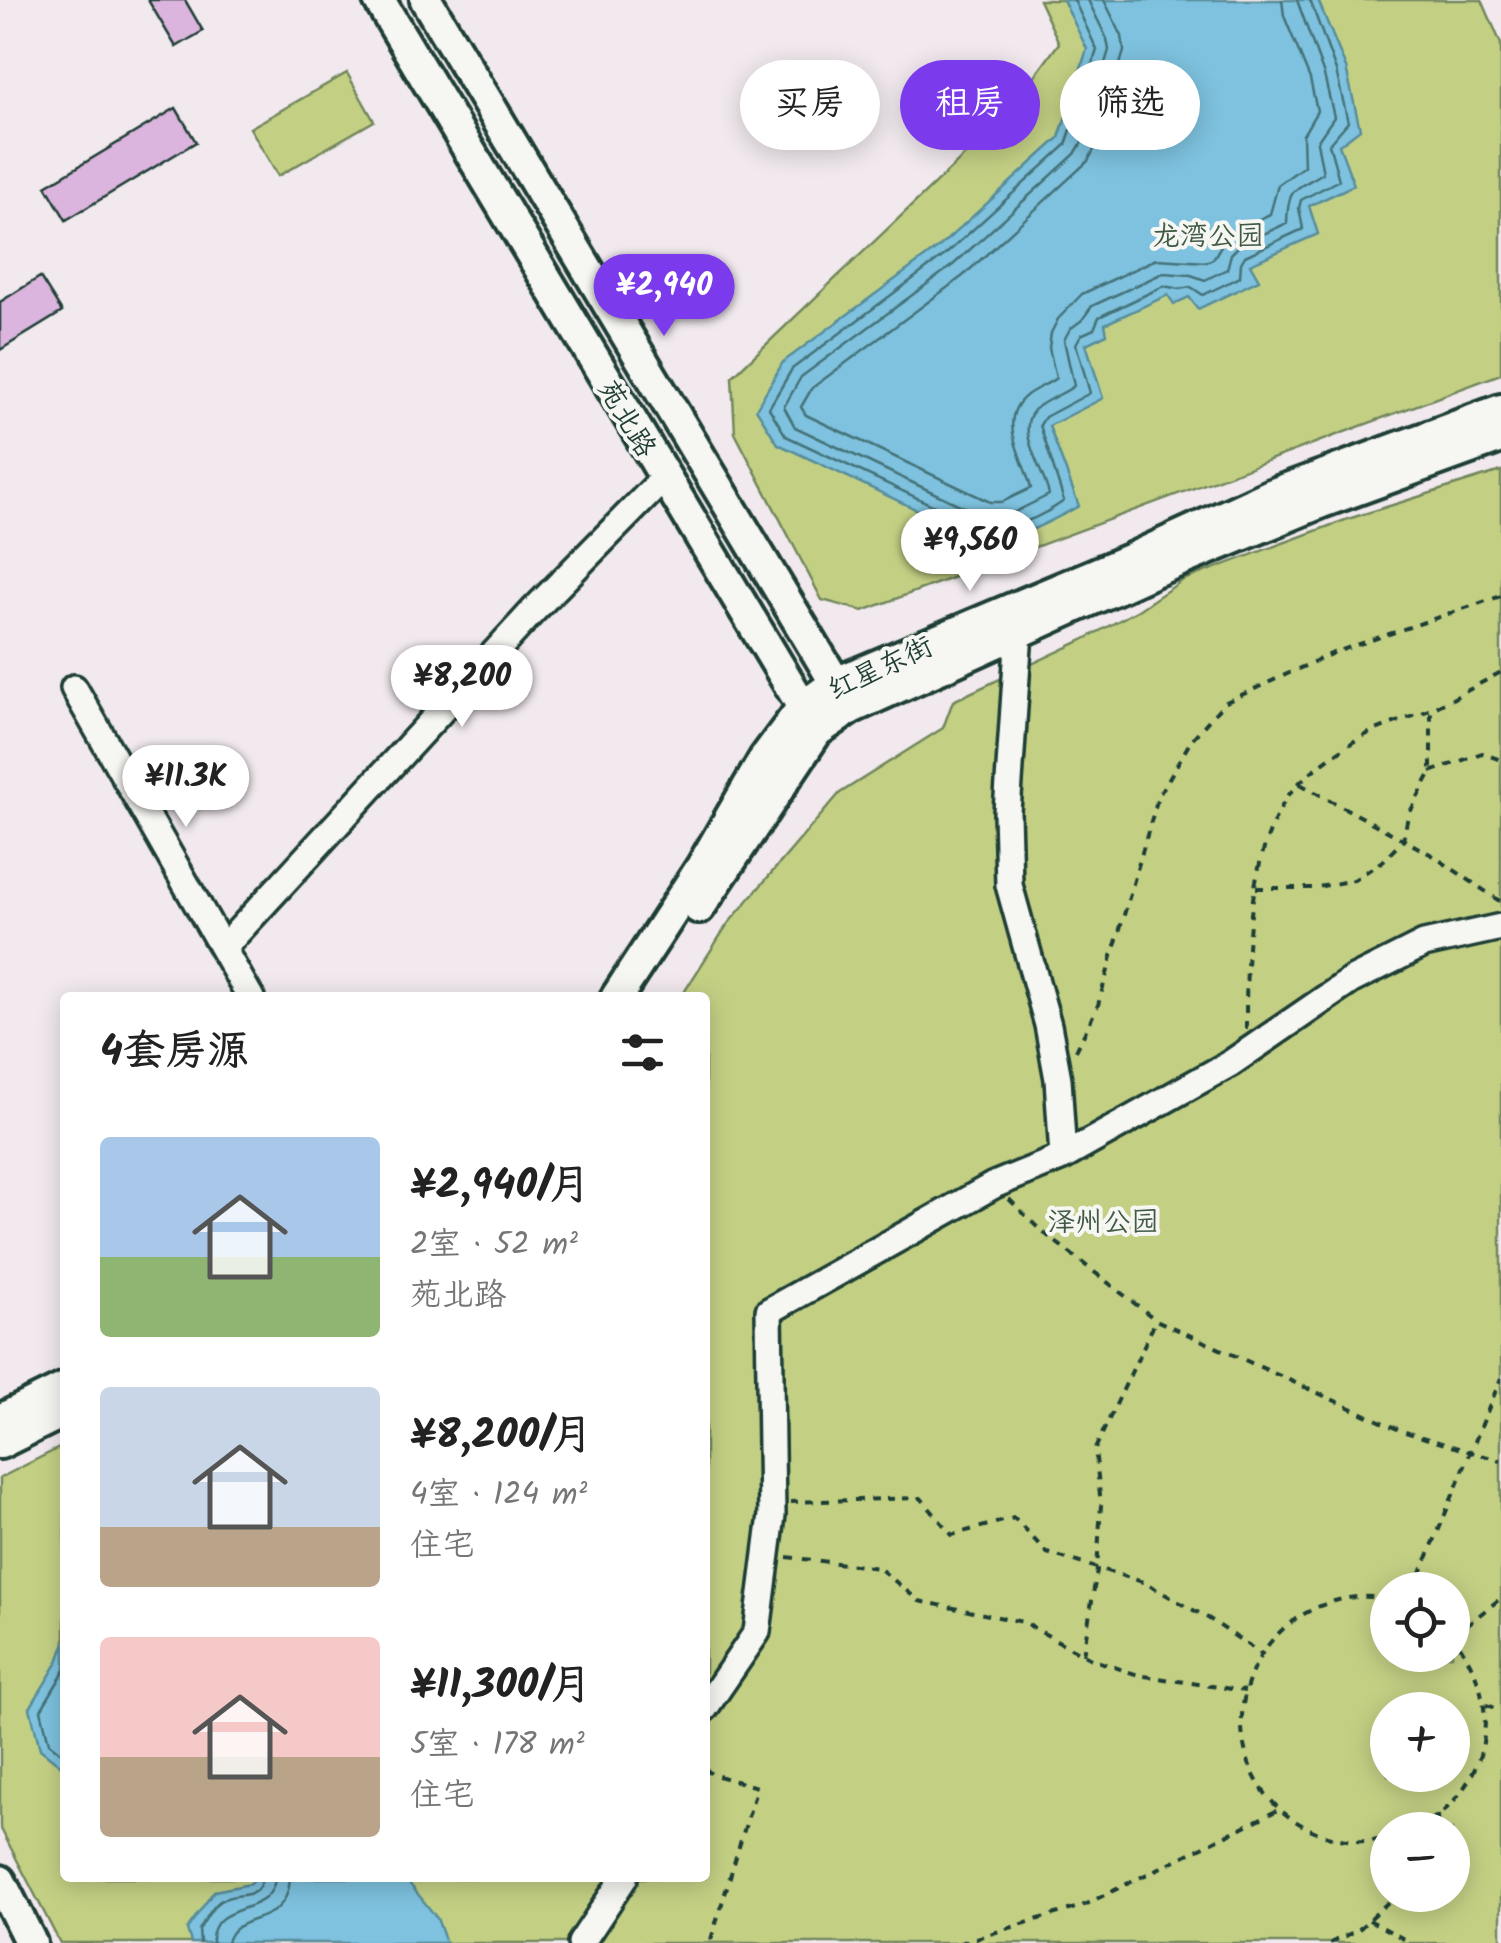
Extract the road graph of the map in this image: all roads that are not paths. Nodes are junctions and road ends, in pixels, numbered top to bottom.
1 (379, 0) edge
2 (426, 0) edge
3 (1501, 410) edge
4 (1501, 437) edge
5 (664, 478) junction
6 (1019, 632) junction
7 (74, 688) dead end
8 (843, 696) junction
9 (810, 719) junction
10 (1501, 927) edge
11 (224, 946) junction
12 (248, 992) edge
13 (620, 992) edge
14 (642, 992) edge
15 (1063, 1157) junction
16 (60, 1390) edge
17 (60, 1414) edge
18 (0, 1420) edge
19 (0, 1443) edge
20 (710, 1701) edge
21 (0, 1881) edge
22 (621, 1882) edge
23 (0, 1923) edge
24 (10, 1943) edge
25 (31, 1943) edge
26 (580, 1943) edge

1 - 5 main road, 苑北路
2 - 8 main road, 苑北路
3 - 8 main road, 红星东街
4 - 6 main road, 红星东街
5 - 9 main road, 苑北路
5 - 11 street
6 - 8 main road, 红星东街
6 - 15 street
7 - 11 street
8 - 9 main road, 红星东街
9 - 13 main road, 红星东街
9 - 14 main road, 红星东街
10 - 15 street
11 - 12 street
15 - 20 street
16 - 18 main road
17 - 19 main road
21 - 25 main road
22 - 26 street
23 - 24 main road

